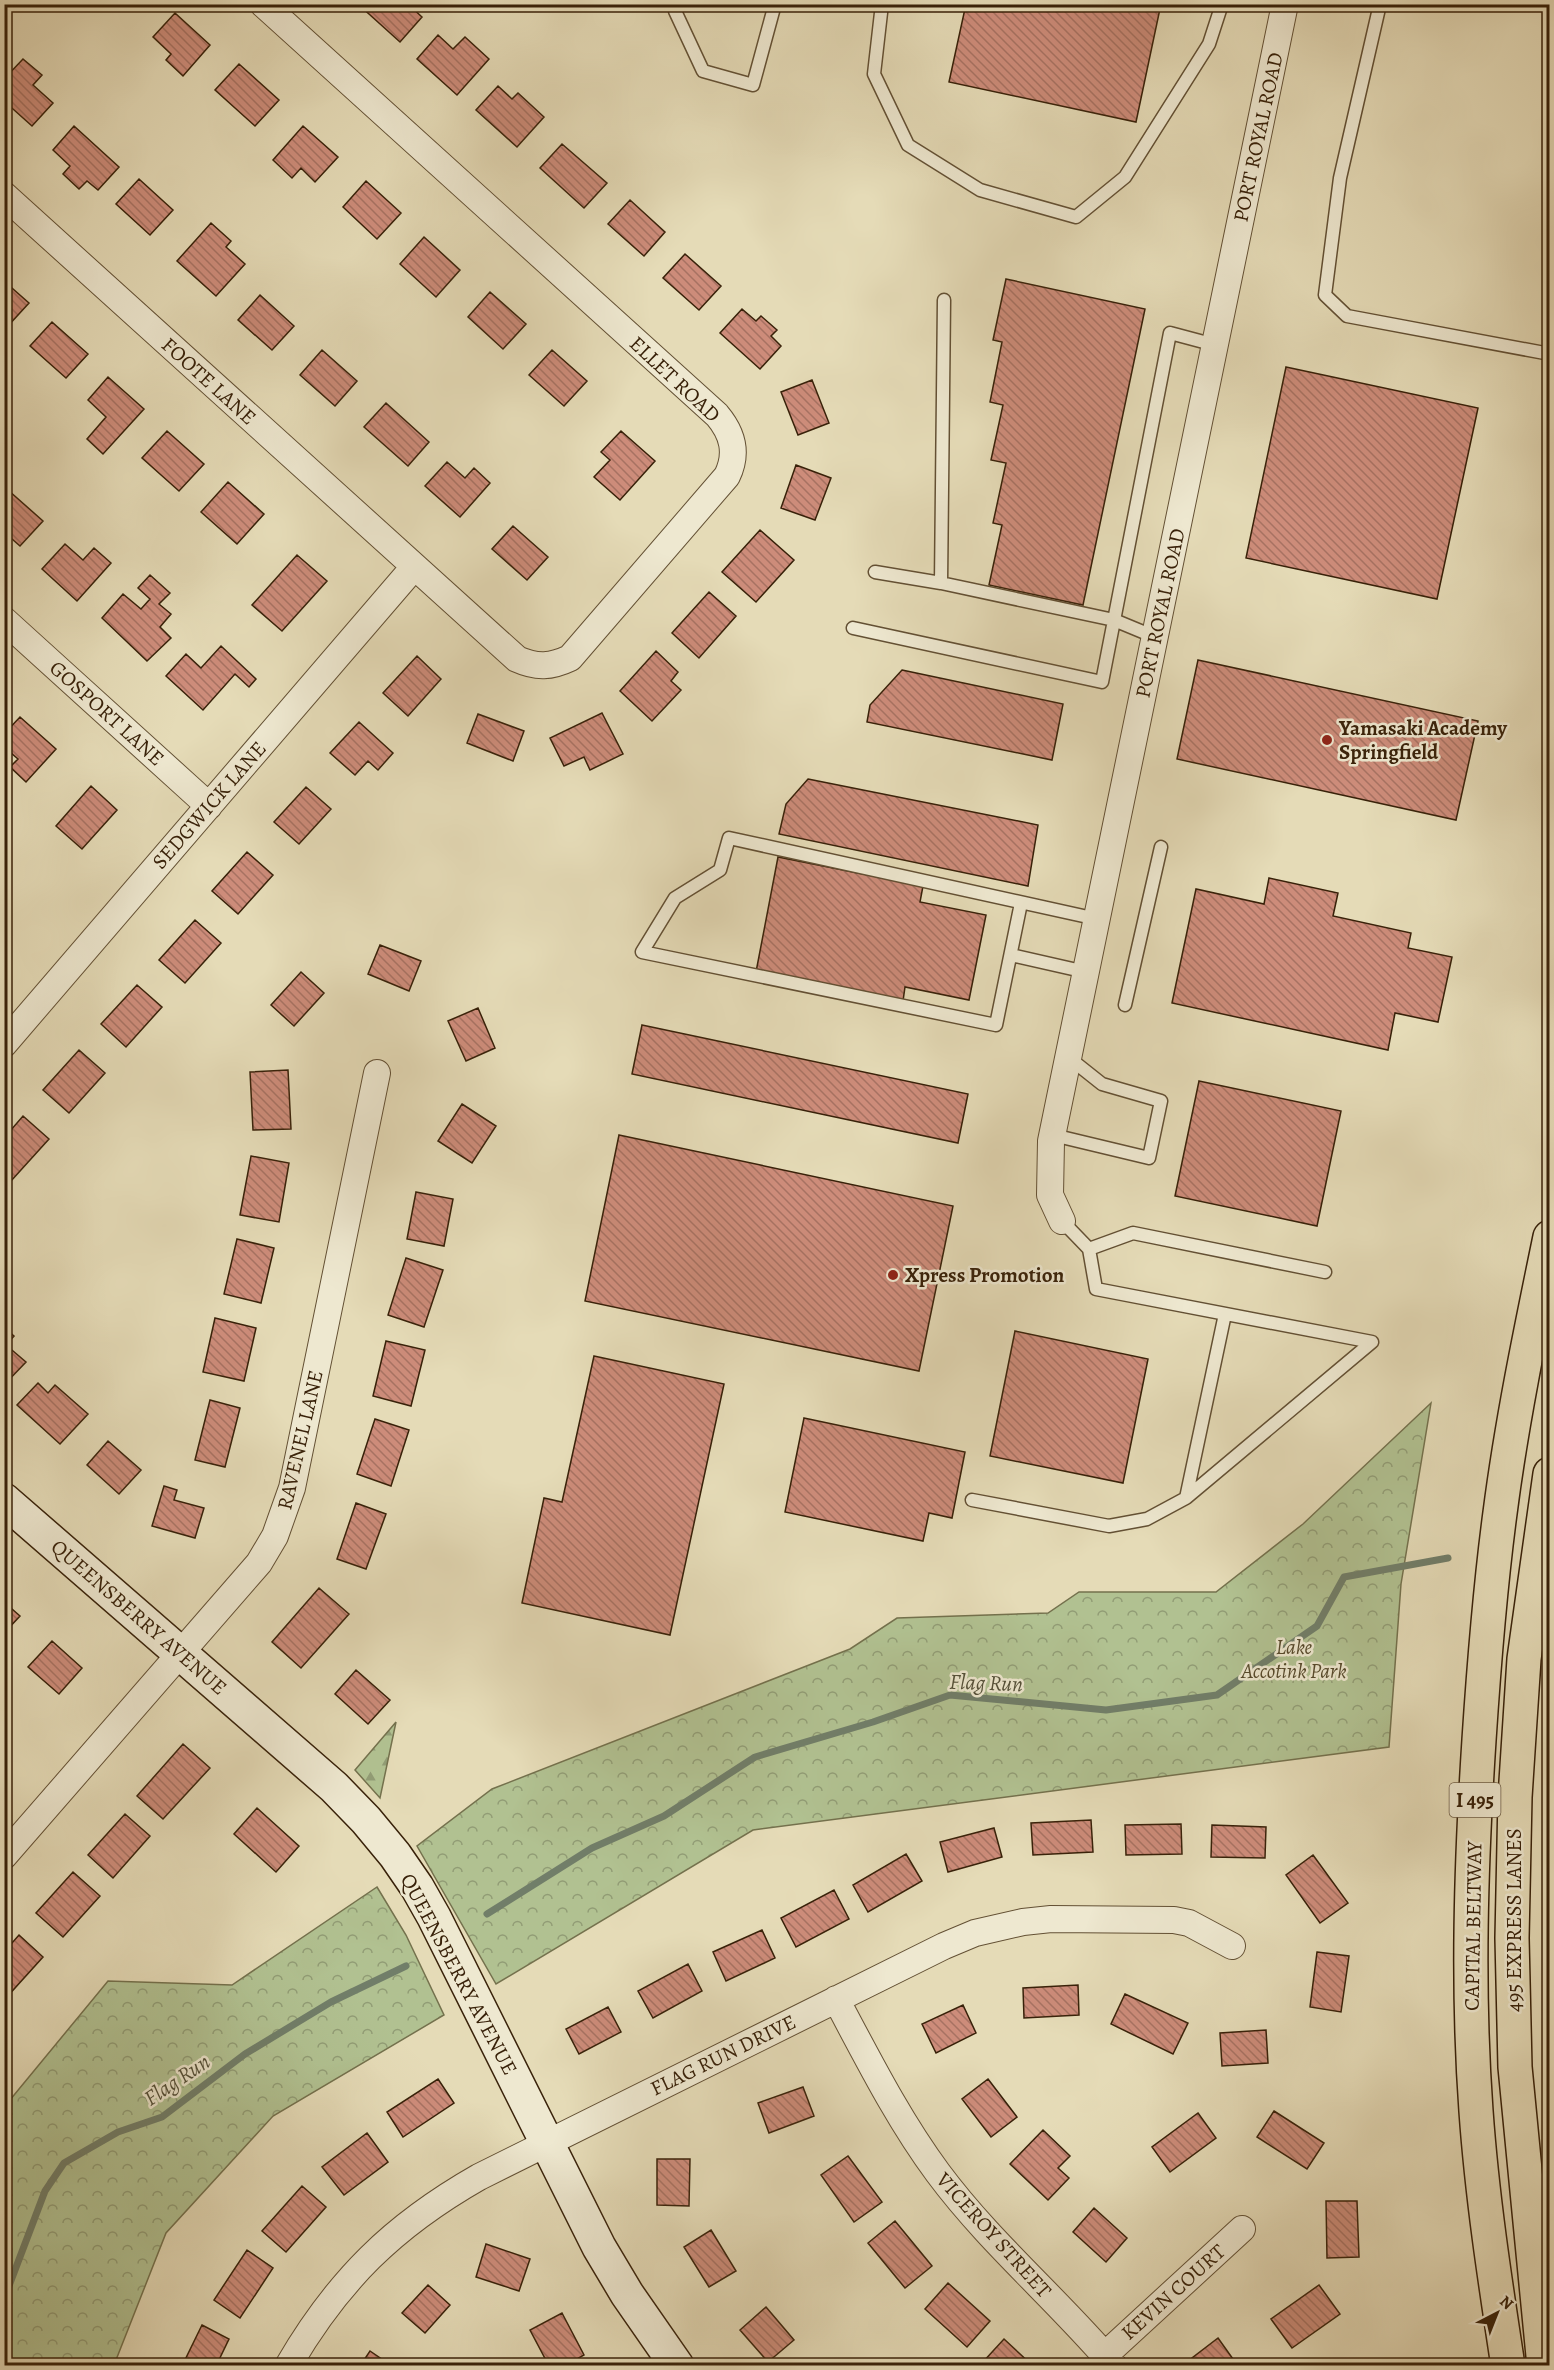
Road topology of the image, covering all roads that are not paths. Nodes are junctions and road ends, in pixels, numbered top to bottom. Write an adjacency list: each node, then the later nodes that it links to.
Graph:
1 (263, 4): 12 (street, ELLET ROAD)
2 (675, 4): 3 (lane)
3 (775, 4)
4 (882, 4): 5 (lane)
5 (1222, 4)
6 (1285, 4): 10 (street, PORT ROYAL ROAD)
7 (1380, 4): 11 (lane)
8 (4, 195): 12 (street, FOOTE LANE)
9 (944, 300): 14 (lane)
10 (1215, 345): 16 (lane); 18 (street, PORT ROYAL ROAD)
11 (1550, 354)
12 (414, 567): 19 (street, SEDGWICK LANE)
13 (875, 572): 14 (lane)
14 (941, 583): 16 (lane)
15 (4, 620): 19 (street, GOSPORT LANE)
16 (1114, 620): 17 (lane); 18 (lane)
17 (853, 628)
18 (1155, 637): 22 (street, PORT ROYAL ROAD)
19 (209, 806): 26 (street, SEDGWICK LANE)
20 (1161, 847): 25 (lane)
21 (1021, 903): 22 (lane); 23 (lane); 23 (lane)
22 (1097, 919): 24 (street, PORT ROYAL ROAD)
23 (1011, 955): 24 (lane)
24 (1086, 972): 27 (street, PORT ROYAL ROAD)
25 (1125, 1005)
26 (4, 1044)
27 (1068, 1057): 29 (street, PORT ROYAL ROAD); 29 (lane)
28 (377, 1073): 39 (street, RAVENEL LANE)
29 (1053, 1135): 30 (street, PORT ROYAL ROAD)
30 (1062, 1221): 32 (lane)
31 (1550, 1237): 48 (highway, CAPITAL BELTWAY / I 495)
32 (1089, 1249): 33 (lane); 34 (lane)
33 (1325, 1272)
34 (1225, 1314): 36 (lane); 36 (lane)
35 (1550, 1474): 49 (highway, 495 EXPRESS LANES / I 495)
36 (1186, 1498): 38 (lane)
37 (4, 1500): 39 (street, QUEENSBERRY AVENUE)
38 (972, 1500)
39 (181, 1653): 40 (street, RAVENEL LANE); 43 (street, QUEENSBERRY AVENUE)
40 (4, 1856)
41 (1232, 1946): 42 (street, FLAG RUN DRIVE)
42 (836, 1999): 43 (street, FLAG RUN DRIVE); 45 (street, VICEROY STREET)
43 (546, 2143): 46 (street, FLAG RUN DRIVE); 47 (street, QUEENSBERRY AVENUE)
44 (1242, 2229): 45 (street, KEVIN COURT)
45 (1110, 2360)
46 (288, 2366)
47 (676, 2366)
48 (1508, 2366)
49 (1544, 2366)

